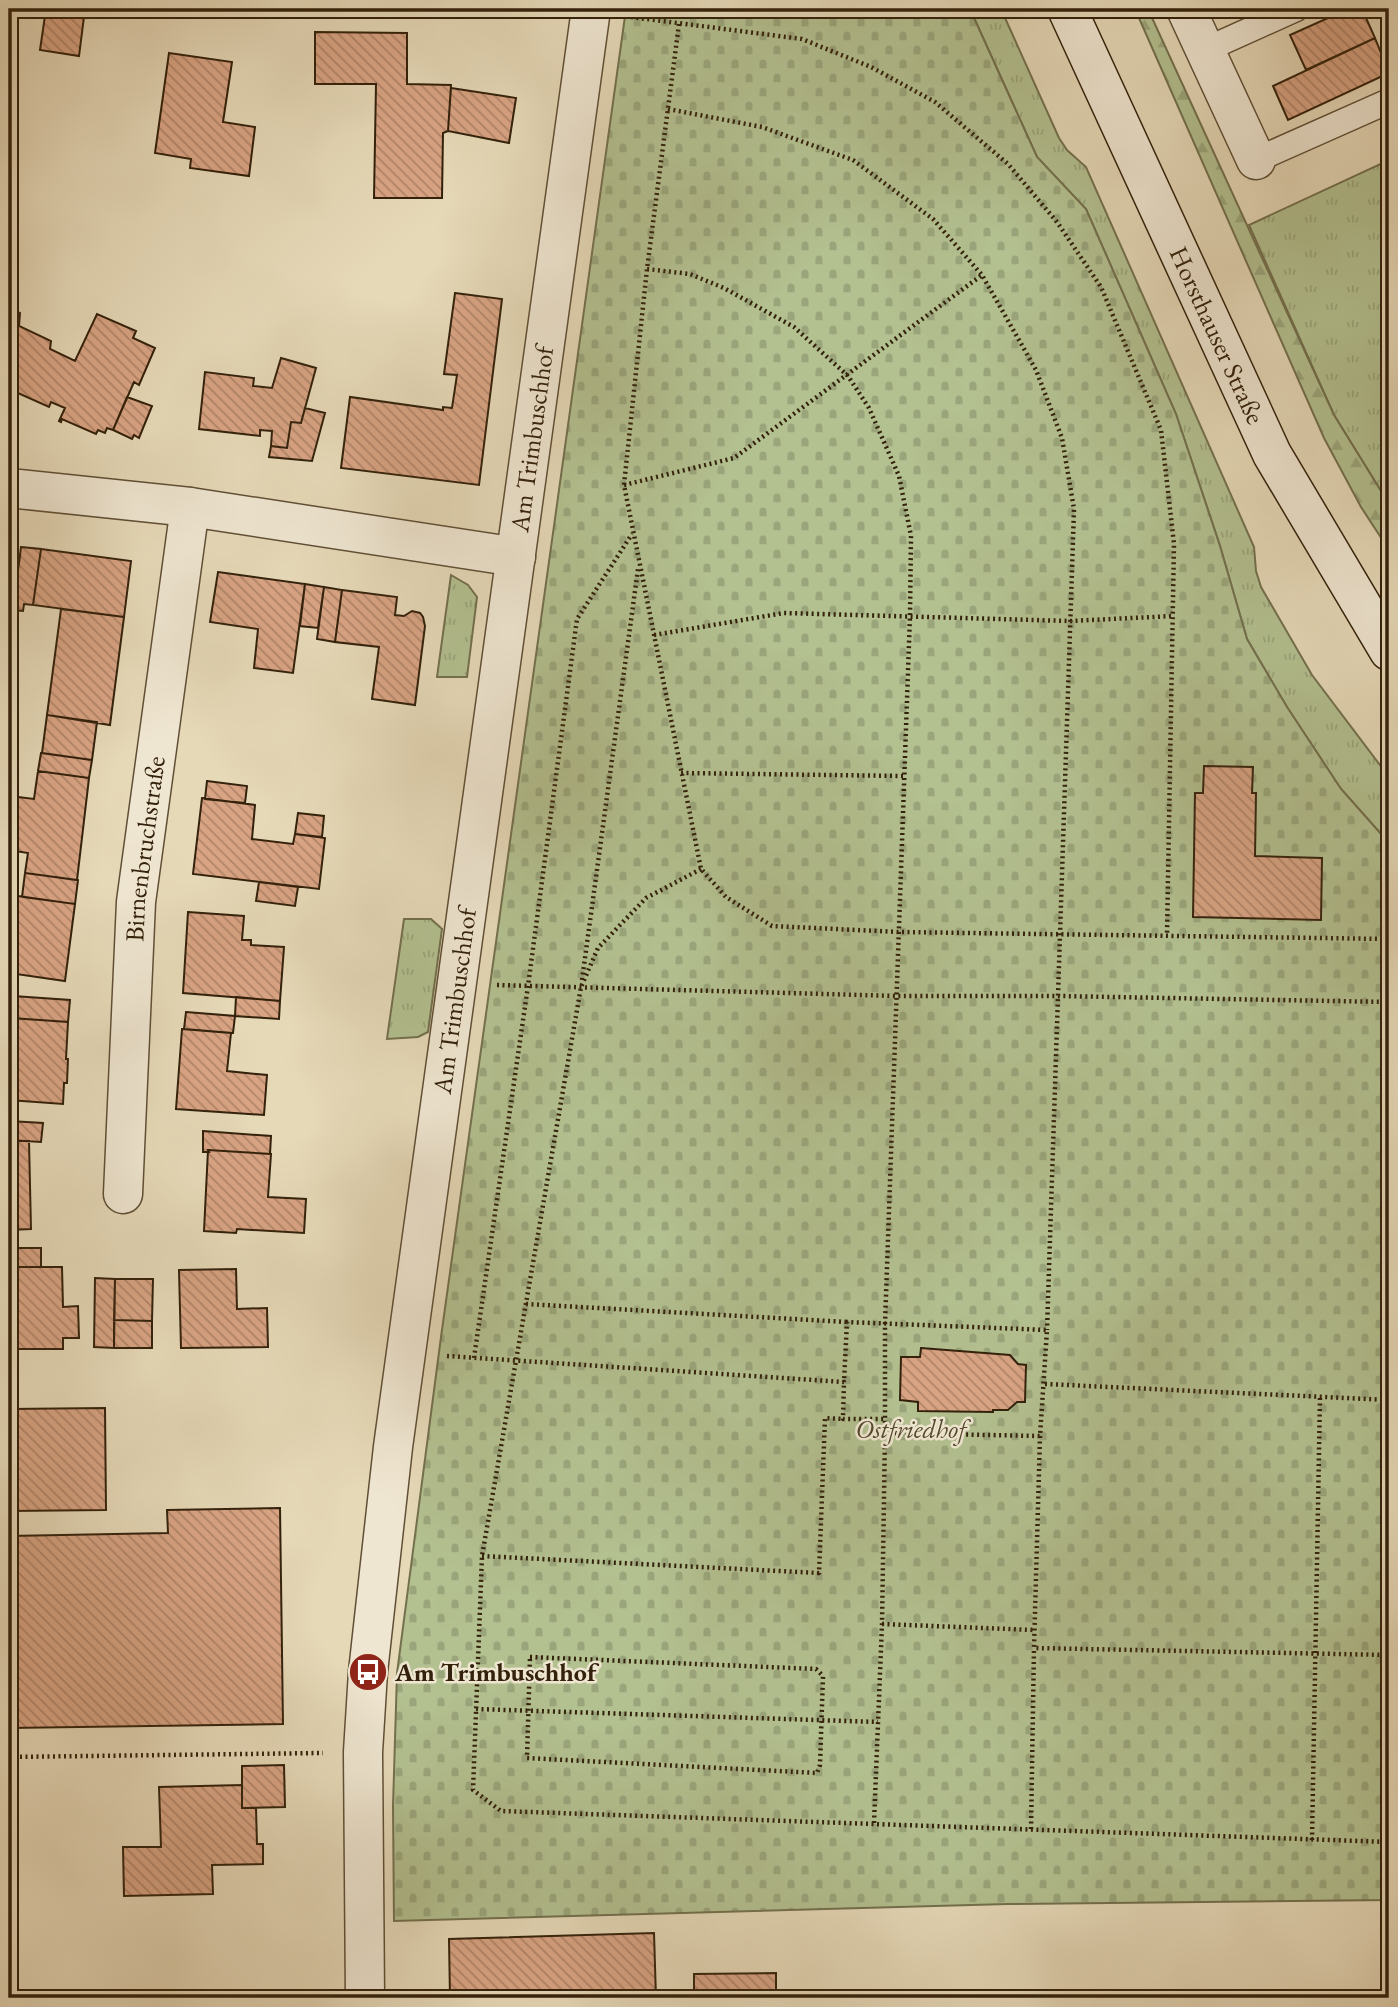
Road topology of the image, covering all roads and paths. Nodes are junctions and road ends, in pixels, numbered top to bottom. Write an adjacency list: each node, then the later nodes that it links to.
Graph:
1 (588, 9): 5 (path); 17 (street, Am Trimbuschhof)
2 (1067, 9): 23 (street, Horsthauser Straße)
3 (1186, 9): 6 (street)
4 (1296, 9): 6 (lane)
5 (678, 24): 8 (path); 20 (path)
6 (1205, 50): 9 (street)
7 (1389, 101): 9 (lane)
8 (668, 109): 10 (path); 11 (path)
9 (1256, 160)
10 (647, 268): 12 (path); 13 (path)
11 (982, 275): 12 (path); 21 (path)
12 (848, 376): 13 (path); 19 (path)
13 (624, 485): 16 (path)
14 (9, 488): 15 (street)
15 (190, 507): 17 (street); 37 (street, Birnenbruchstraße)
16 (633, 533): 18 (path); 32 (path)
17 (516, 557): 31 (street, Am Trimbuschhof)
18 (639, 562): 22 (path); 33 (path)
19 (910, 615): 21 (path); 22 (path); 25 (path)
20 (1173, 616): 21 (path); 29 (path)
21 (1070, 621): 28 (path)
22 (654, 635): 24 (path)
23 (1389, 651)
24 (681, 773): 25 (path); 26 (path)
25 (904, 776): 27 (path)
26 (701, 869): 27 (path); 33 (path)
27 (899, 932): 28 (path); 34 (path)
28 (1060, 934): 29 (path); 35 (path)
29 (1167, 935): 30 (path)
30 (1389, 939)
31 (458, 983): 32 (path); 42 (street, Am Trimbuschhof)
32 (528, 986): 33 (path); 43 (path)
33 (581, 988): 34 (path); 38 (path)
34 (897, 996): 35 (path); 40 (path)
35 (1059, 996): 36 (path); 41 (path)
36 (1389, 1002)
37 (123, 1194)
38 (526, 1304): 39 (path); 44 (path)
39 (847, 1322): 40 (path); 45 (path)
40 (885, 1324): 41 (path); 50 (path)
41 (1048, 1330): 46 (path)
42 (408, 1353): 43 (path); 63 (street, Am Trimbuschhof)
43 (474, 1358): 44 (path)
44 (514, 1362): 45 (path); 53 (path)
45 (844, 1382): 49 (path)
46 (1045, 1384): 47 (path); 52 (path)
47 (1320, 1396): 48 (path); 57 (path)
48 (1389, 1400)
49 (843, 1419): 50 (path); 53 (path)
50 (885, 1419): 51 (path)
51 (885, 1433): 52 (path); 54 (path)
52 (1040, 1436): 55 (path)
53 (482, 1556): 59 (path)
54 (882, 1624): 55 (path); 62 (path)
55 (1034, 1630): 56 (path)
56 (1034, 1648): 57 (path); 66 (path)
57 (1315, 1654): 58 (path); 67 (path)
58 (1389, 1655)
59 (476, 1709): 60 (path); 65 (path)
60 (529, 1711): 61 (path); 61 (path); 61 (path)
61 (822, 1719): 62 (path)
62 (878, 1722): 65 (path)
63 (363, 1752): 64 (path); 69 (street, Am Trimbuschhof)
64 (9, 1757)
65 (874, 1823): 66 (path)
66 (1031, 1829): 67 (path)
67 (1312, 1840): 68 (path)
68 (1389, 1842)
69 (365, 1998)

